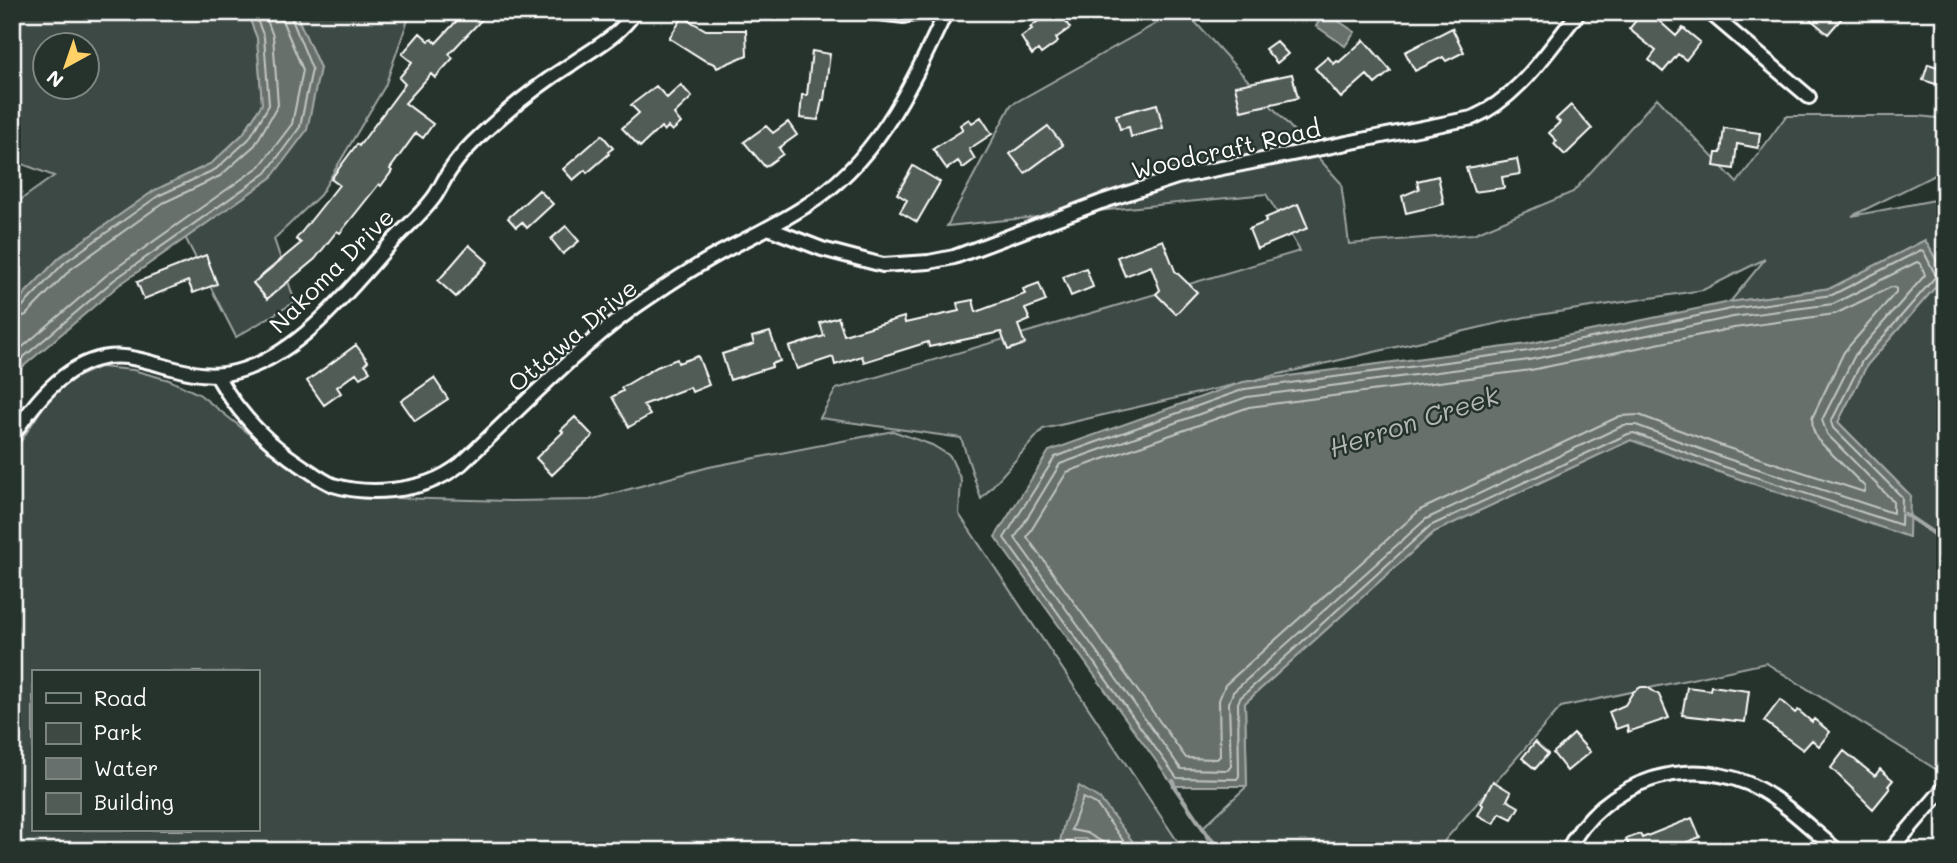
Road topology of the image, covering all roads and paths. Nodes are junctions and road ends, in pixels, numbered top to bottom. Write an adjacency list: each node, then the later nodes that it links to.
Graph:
1 (635, 12): 9 (street, Nakoma Drive)
2 (869, 12): 3 (street)
3 (926, 12)
4 (946, 12): 8 (street, Ottawa Drive)
5 (1579, 12): 8 (street, Woodcraft Road)
6 (1709, 12): 7 (street)
7 (1809, 97)
8 (768, 228): 9 (street, Ottawa Drive)
9 (217, 376): 10 (street, Nakoma Drive)
10 (12, 437)
11 (1945, 786): 14 (street)
12 (1567, 851): 13 (street)
13 (1838, 851)
14 (1890, 851)

